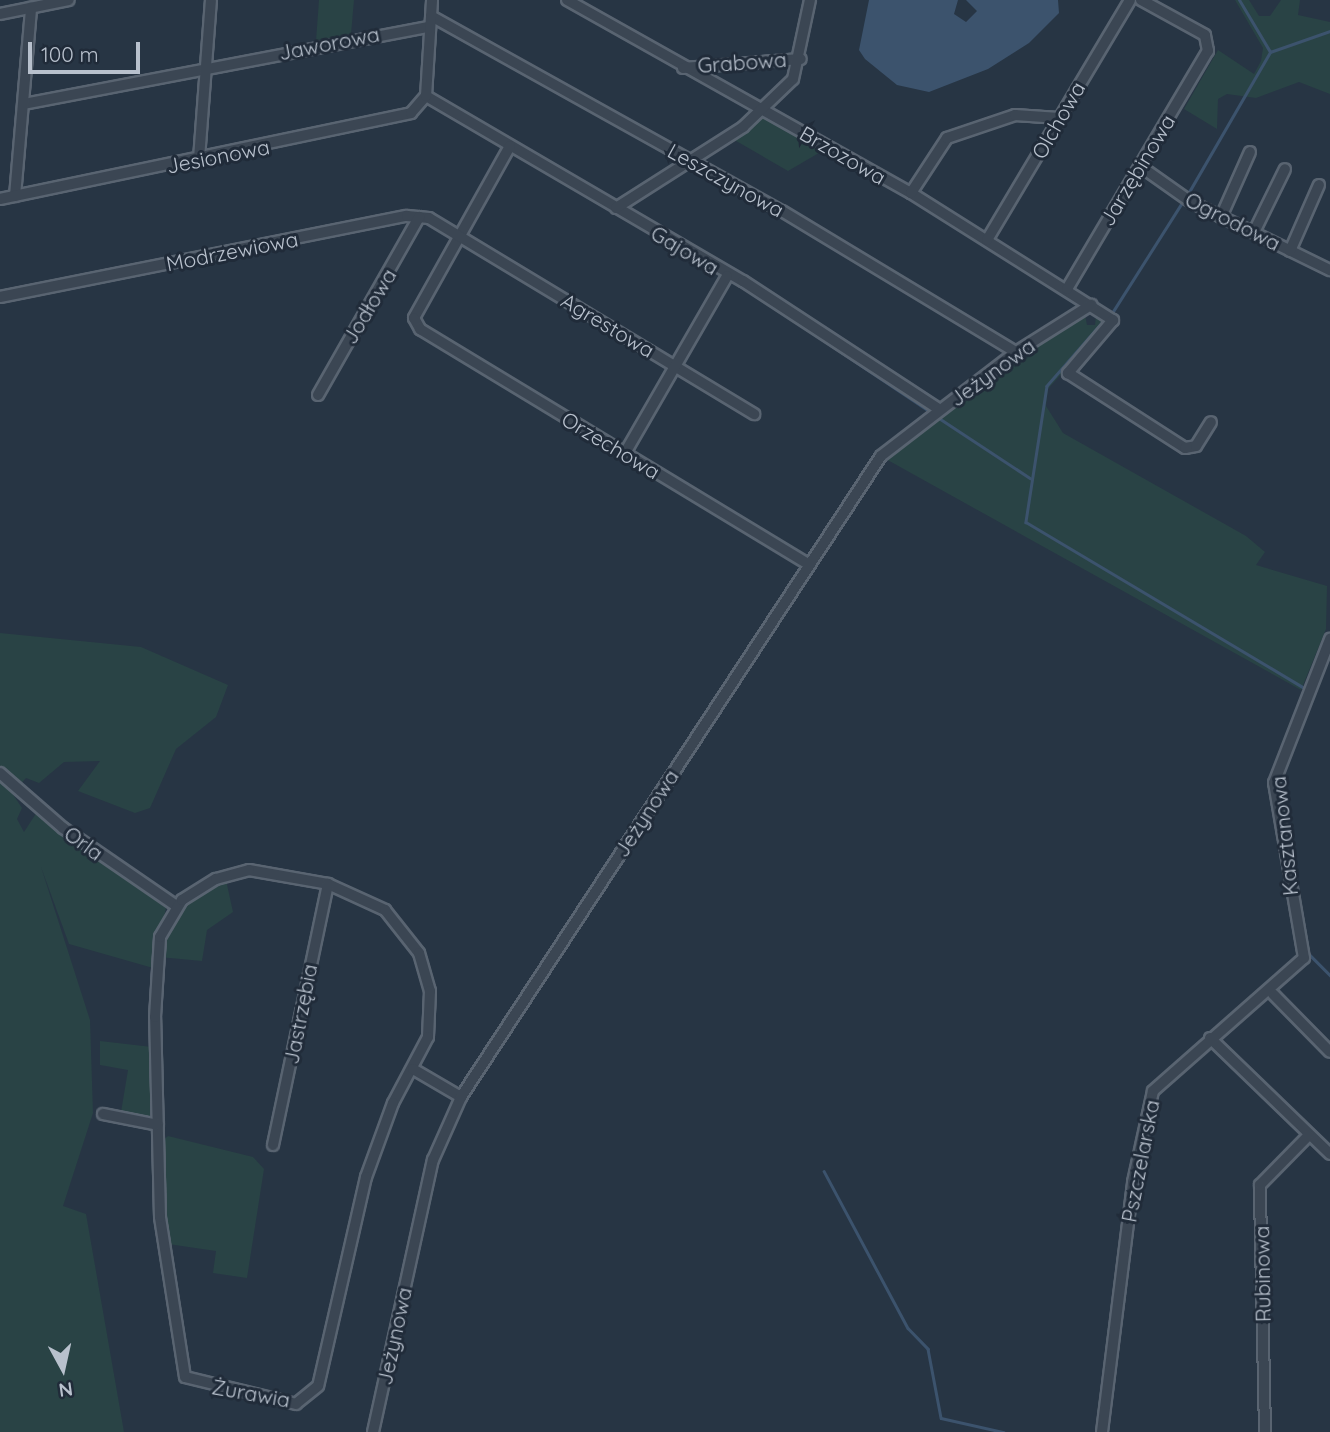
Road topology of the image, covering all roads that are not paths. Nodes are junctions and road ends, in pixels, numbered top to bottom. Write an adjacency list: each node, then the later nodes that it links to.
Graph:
1 (69, 0): 8 (street)
2 (211, 0): 12 (street)
3 (432, 0): 10 (street)
4 (567, 0): 13 (street, Brzozowa)
5 (810, 0): 11 (street, Grabowa)
6 (1130, 0): 17 (street, Olchowa)
7 (1141, 0): 22 (street, Jarzębinowa)
8 (31, 8): 9 (street); 15 (street)
9 (0, 14)
10 (430, 22): 12 (street, Jaworowa); 14 (street); 20 (street, Leszczynowa)
11 (801, 59): 13 (street, Grabowa); 16 (street, Grabowa)
12 (205, 67): 15 (street, Jaworowa); 21 (street)
13 (683, 68): 16 (street, Brzozowa)
14 (426, 96): 18 (street, Gajowa); 21 (street, Jesionowa)
15 (23, 104): 26 (street)
16 (764, 109): 20 (street, Grabowa); 25 (street, Brzozowa)
17 (1059, 118): 25 (street); 33 (street, Olchowa)
18 (510, 146): 28 (street, Gajowa); 32 (street)
19 (1251, 152): 30 (street)
20 (688, 158): 28 (street, Grabowa); 40 (street, Leszczynowa)
21 (200, 159): 26 (street, Jesionowa)
22 (1140, 166): 30 (street, Ogrodowa); 37 (street, Jarzębinowa)
23 (1285, 169): 31 (street)
24 (1319, 185): 34 (street)
25 (911, 193): 33 (street, Brzozowa)
26 (15, 196): 27 (street, Jesionowa)
27 (0, 199)
28 (616, 208): 36 (street, Gajowa)
29 (419, 217): 32 (street); 38 (street, Modrzewiowa); 42 (street, Jodłowa)
30 (1221, 218): 31 (street, Ogrodowa)
31 (1254, 232): 34 (street, Ogrodowa)
32 (461, 236): 41 (street, Agrestowa); 46 (street, Orzechowa)
33 (986, 240): 37 (street, Brzozowa)
34 (1290, 251): 35 (street, Ogrodowa)
35 (1330, 270)
36 (727, 276): 41 (street); 43 (street, Gajowa)
37 (1067, 289): 39 (street, Brzozowa)
38 (0, 297)
39 (1091, 305): 40 (street, Jeżynowa); 45 (street, Brzozowa)
40 (1016, 352): 43 (street, Jeżynowa)
41 (675, 365): 44 (street, Agrestowa); 46 (street)
42 (317, 395)
43 (940, 410): 47 (street, Jeżynowa)
44 (754, 414)
45 (1211, 422)
46 (625, 453): 47 (street, Orzechowa)
47 (807, 563): 57 (street, Jeżynowa)
48 (1330, 639): 52 (street, Kasztanowa)
49 (0, 774): 51 (street, Orla)
50 (328, 884): 51 (street, Żurawia); 56 (street, Żurawia); 61 (street, Jastrzębia)
51 (175, 905): 59 (street, Żurawia)
52 (1304, 958): 54 (street, Pszczelarska)
53 (1273, 995): 55 (street)
54 (1210, 1038): 60 (street); 64 (street, Pszczelarska)
55 (1330, 1052)
56 (413, 1069): 57 (street); 59 (street, Żurawia)
57 (461, 1097): 63 (street, Jeżynowa)
58 (103, 1114): 59 (street)
59 (158, 1125)
60 (1309, 1135): 62 (street); 65 (street, Rubinowa)
61 (273, 1144)
62 (1330, 1154)
63 (373, 1432)
64 (1102, 1432)
65 (1265, 1432)

